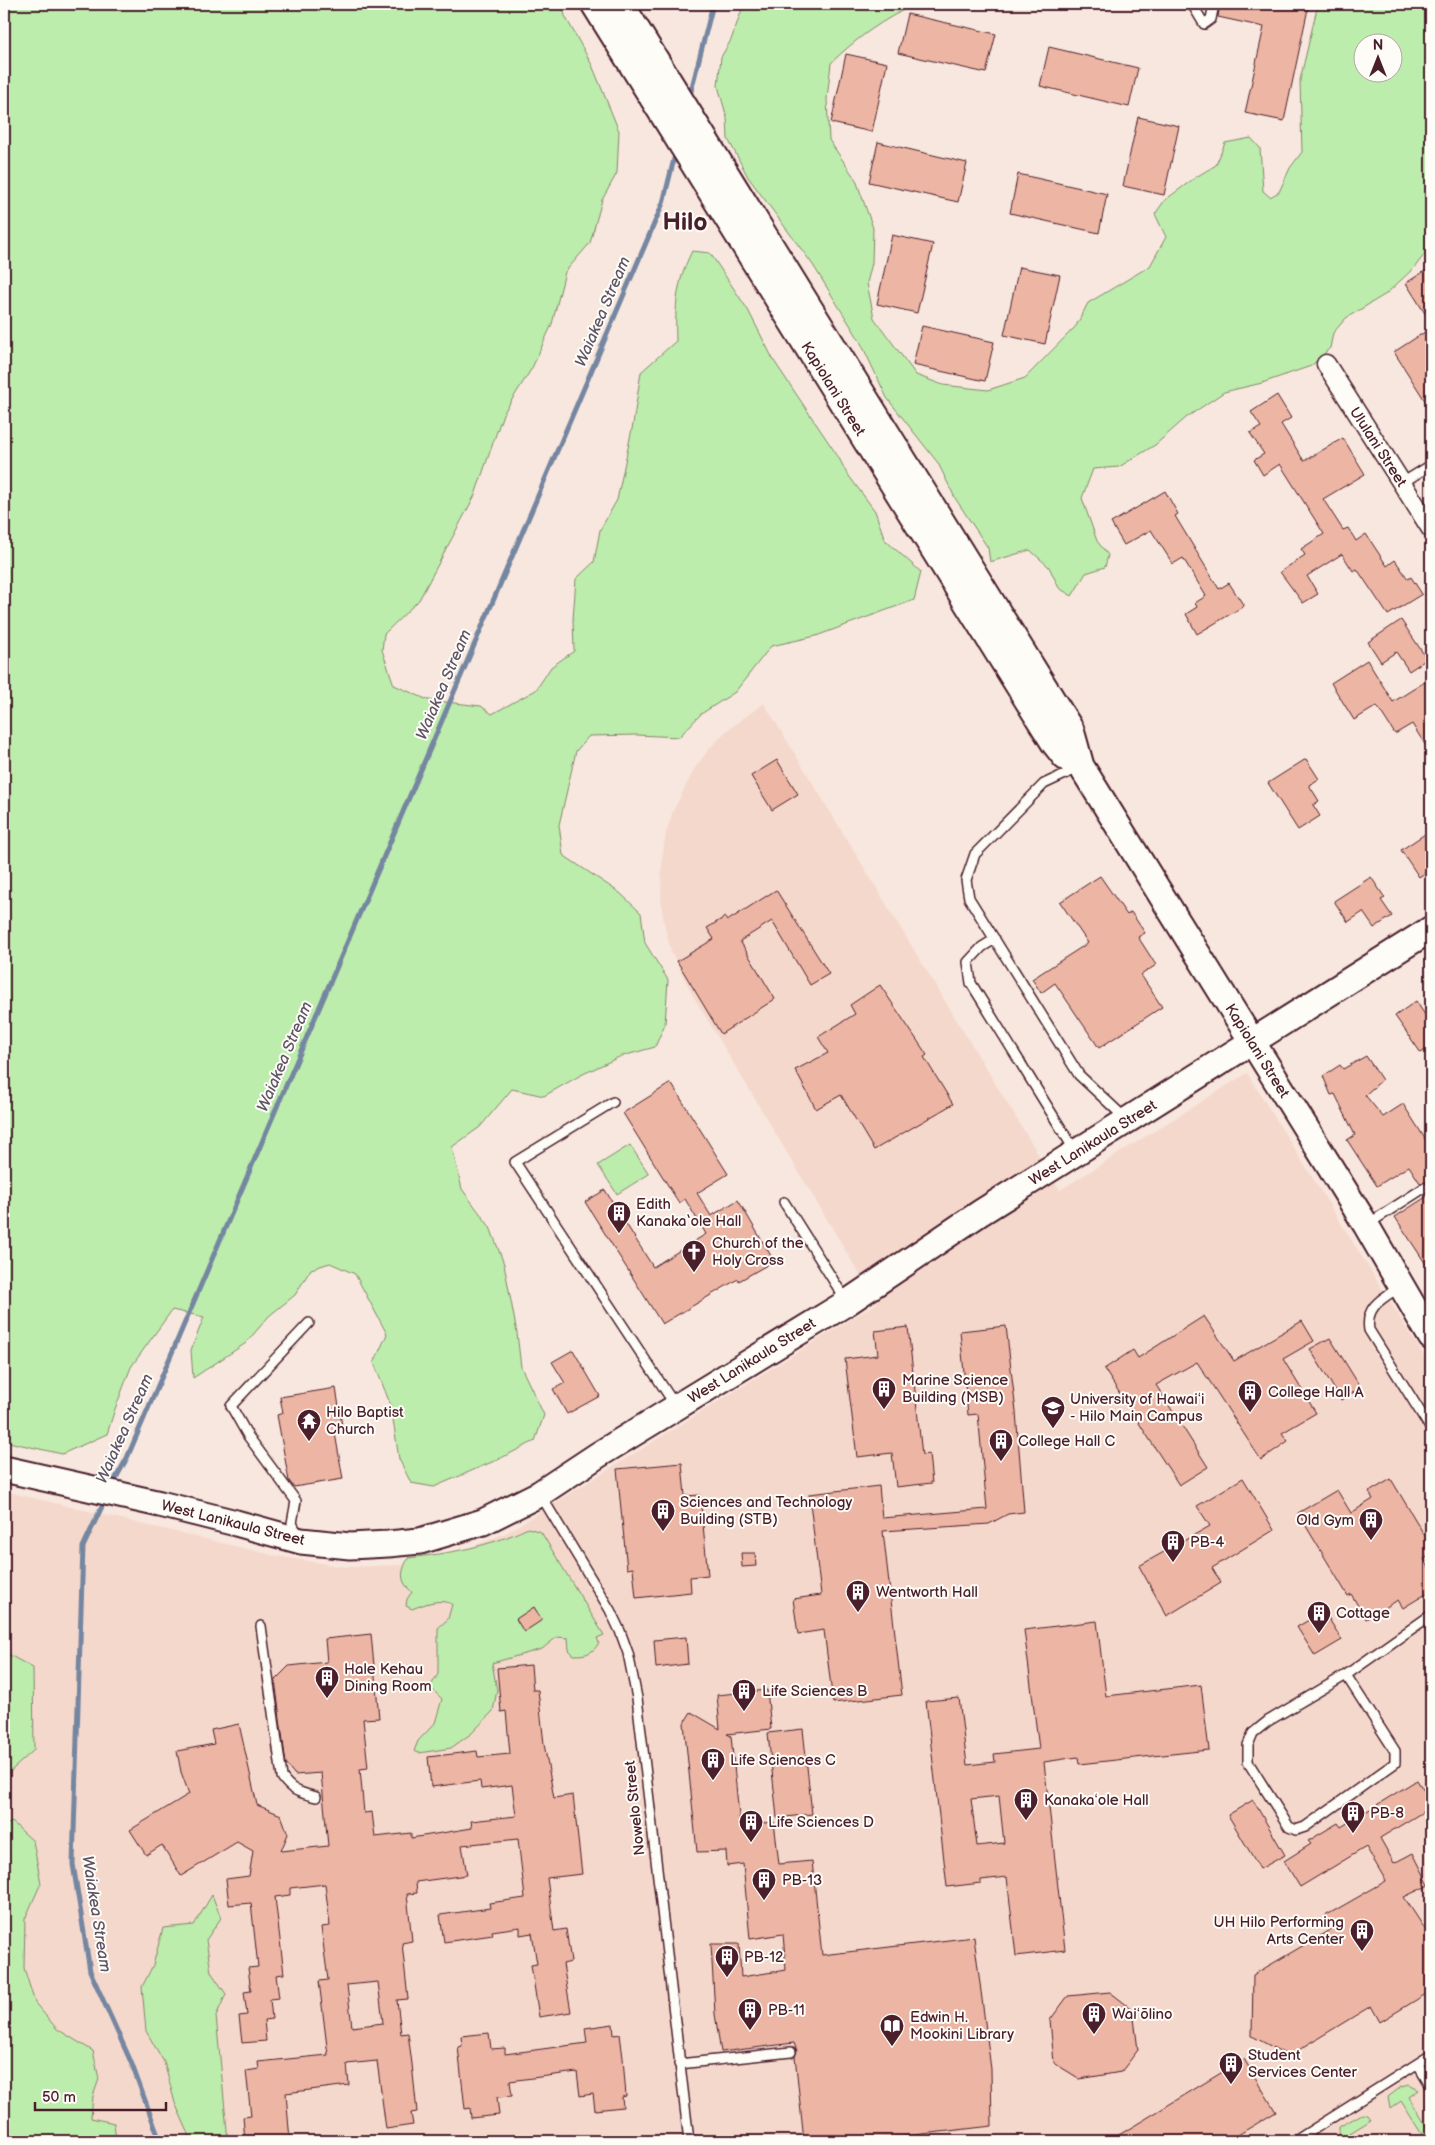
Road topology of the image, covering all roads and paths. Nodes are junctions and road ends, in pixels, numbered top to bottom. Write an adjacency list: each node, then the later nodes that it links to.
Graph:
1 (594, 4): 9 (street, Kapiolani Street)
2 (621, 4): 9 (street, Kapiolani Street)
3 (1192, 4): 4 (lane)
4 (1214, 4)
5 (1326, 364): 7 (street, Ululani Street)
6 (1431, 466): 7 (lane)
7 (1402, 483): 8 (street, Ululani Street)
8 (1431, 529)
9 (1081, 766): 11 (lane); 12 (street, Kapiolani Street)
10 (1431, 929): 12 (street, West Lanikaula Street)
11 (995, 939): 14 (lane); 15 (lane)
12 (1252, 1042): 14 (street, West Lanikaula Street); 18 (street, Kapiolani Street)
13 (613, 1102): 23 (lane)
14 (1128, 1121): 15 (street, West Lanikaula Street)
15 (1077, 1153): 20 (street, West Lanikaula Street)
16 (1424, 1188): 18 (lane)
17 (784, 1202): 20 (lane)
18 (1366, 1226): 19 (street, Kapiolani Street)
19 (1401, 1286): 22 (street, Kapiolani Street); 24 (lane)
20 (848, 1302): 23 (street, West Lanikaula Street)
21 (309, 1322): 27 (lane)
22 (1431, 1337)
23 (677, 1407): 26 (street, West Lanikaula Street)
24 (1431, 1429)
25 (4, 1469): 27 (street, West Lanikaula Street)
26 (540, 1494): 27 (street, West Lanikaula Street); 34 (lane, Nowelo Street)
27 (301, 1542)
28 (1431, 1615): 30 (lane)
29 (261, 1626): 31 (lane)
30 (1346, 1675): 30 (lane)
31 (316, 1796)
32 (791, 2052): 34 (lane)
33 (1431, 2056): 35 (lane)
34 (680, 2064): 37 (lane, Nowelo Street)
35 (1418, 2064): 36 (lane); 38 (lane)
36 (1431, 2086)
37 (689, 2141)
38 (1295, 2141)

